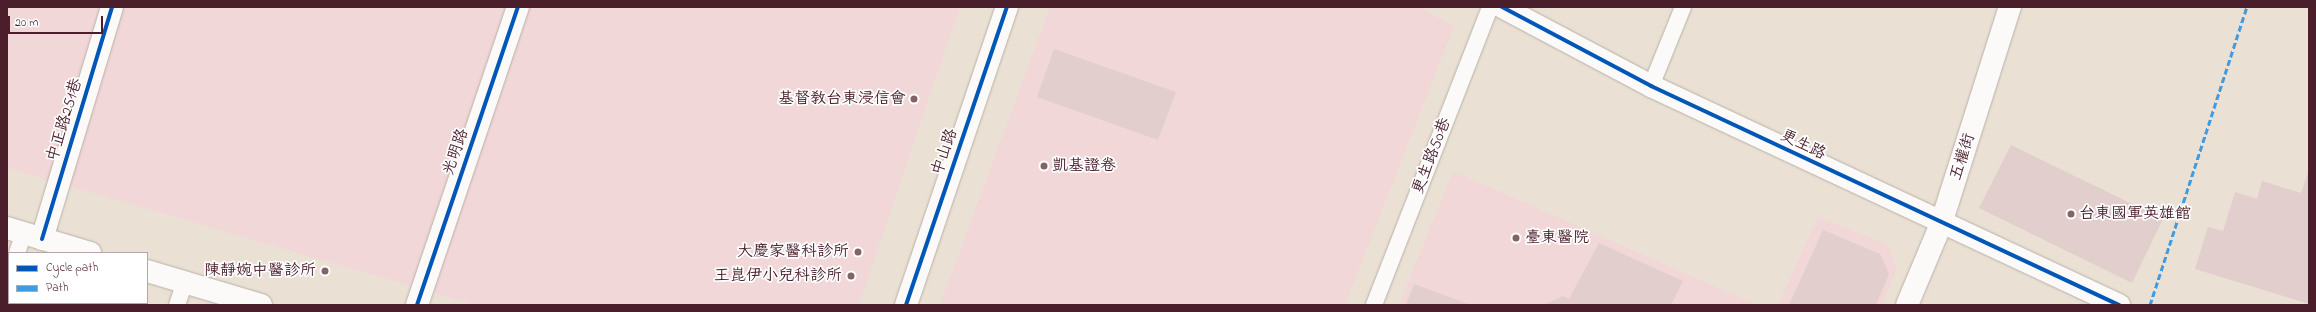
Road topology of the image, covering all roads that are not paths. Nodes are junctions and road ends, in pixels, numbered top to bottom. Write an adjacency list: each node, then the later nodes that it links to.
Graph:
1 (112, 7): 10 (street, 中正路251巷)
2 (518, 7): 16 (street, 光明路)
3 (1007, 7): 17 (street, 中山路)
4 (1490, 7): 18 (lane, 更生路50巷)
5 (1502, 7): 8 (street, 更生路)
6 (1683, 7): 8 (lane)
7 (2010, 7): 9 (street, 五權街)
8 (1651, 86): 9 (street, 更生路)
9 (1941, 224): 19 (street, 五權街); 20 (street, 更生路)
10 (23, 238): 11 (street)
11 (86, 252)
12 (148, 271): 13 (street)
13 (185, 282): 14 (lane); 15 (street)
14 (177, 305)
15 (261, 305)
16 (417, 305)
17 (906, 305)
18 (1374, 305)
19 (1907, 305)
20 (2119, 305)

